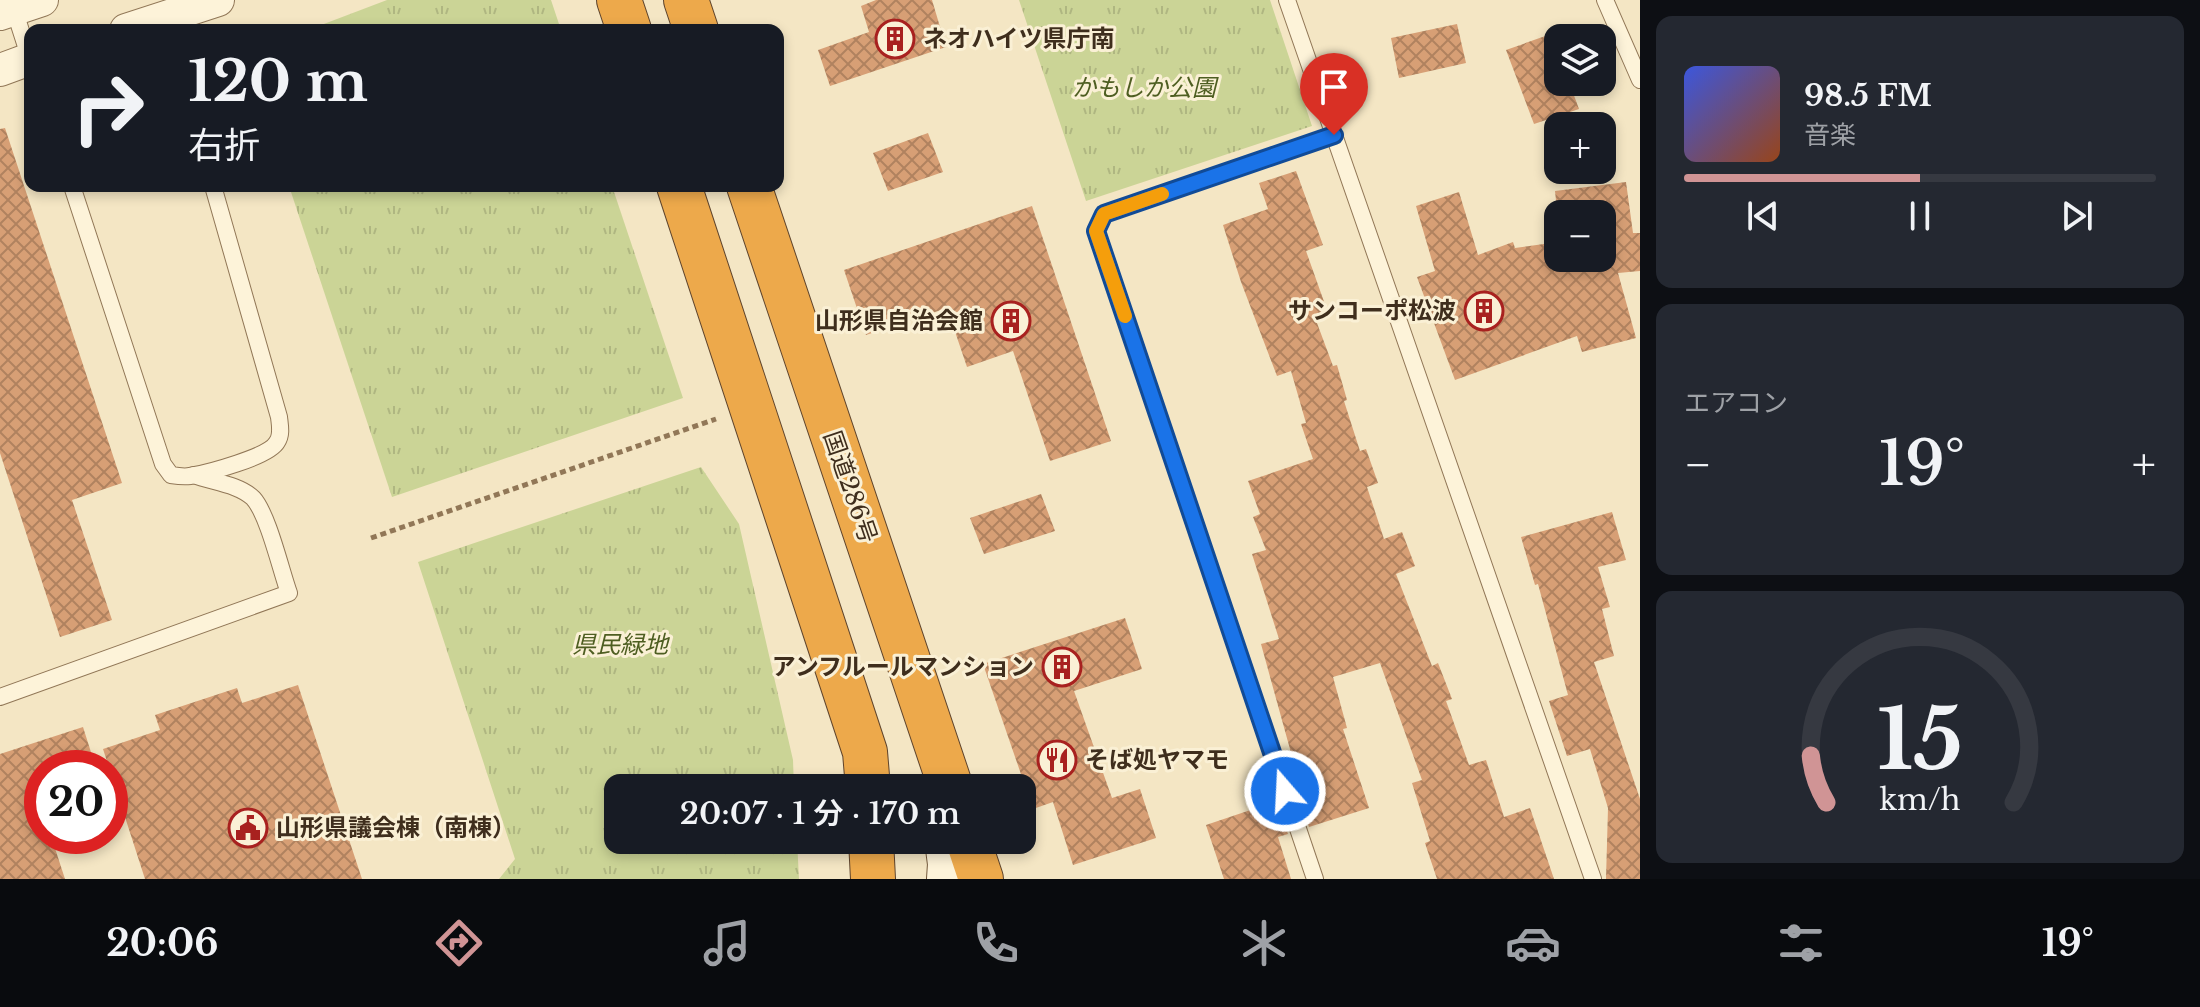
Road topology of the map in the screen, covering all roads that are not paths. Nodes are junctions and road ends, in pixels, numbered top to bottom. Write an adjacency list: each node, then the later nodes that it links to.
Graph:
1 (218, 0): 7 (street)
2 (619, 0): 9 (highway)
3 (686, 0): 10 (highway)
4 (1287, 0): 15 (lane)
5 (1605, 0): 14 (lane)
6 (19, 8): 11 (lane)
7 (165, 16): 8 (street)
8 (143, 24)
9 (627, 24)
10 (694, 24)
11 (24, 31)
12 (24, 61): 13 (street)
13 (0, 70)
14 (1640, 80)
15 (1334, 135): 32 (lane); 33 (lane)
16 (74, 192): 20 (lane)
17 (215, 192): 20 (lane)
18 (681, 192): 23 (highway)
19 (751, 192): 22 (highway, 国道286号)
20 (194, 475): 21 (lane)
21 (0, 697)
22 (932, 731): 24 (main road); 25 (highway, 国道286号)
23 (867, 774)
24 (938, 774)
25 (946, 774)
26 (872, 854): 29 (highway)
27 (948, 854): 30 (main road)
28 (973, 854): 31 (highway)
29 (873, 879)
30 (949, 879)
31 (981, 879)
32 (1315, 879)
33 (1593, 879)

